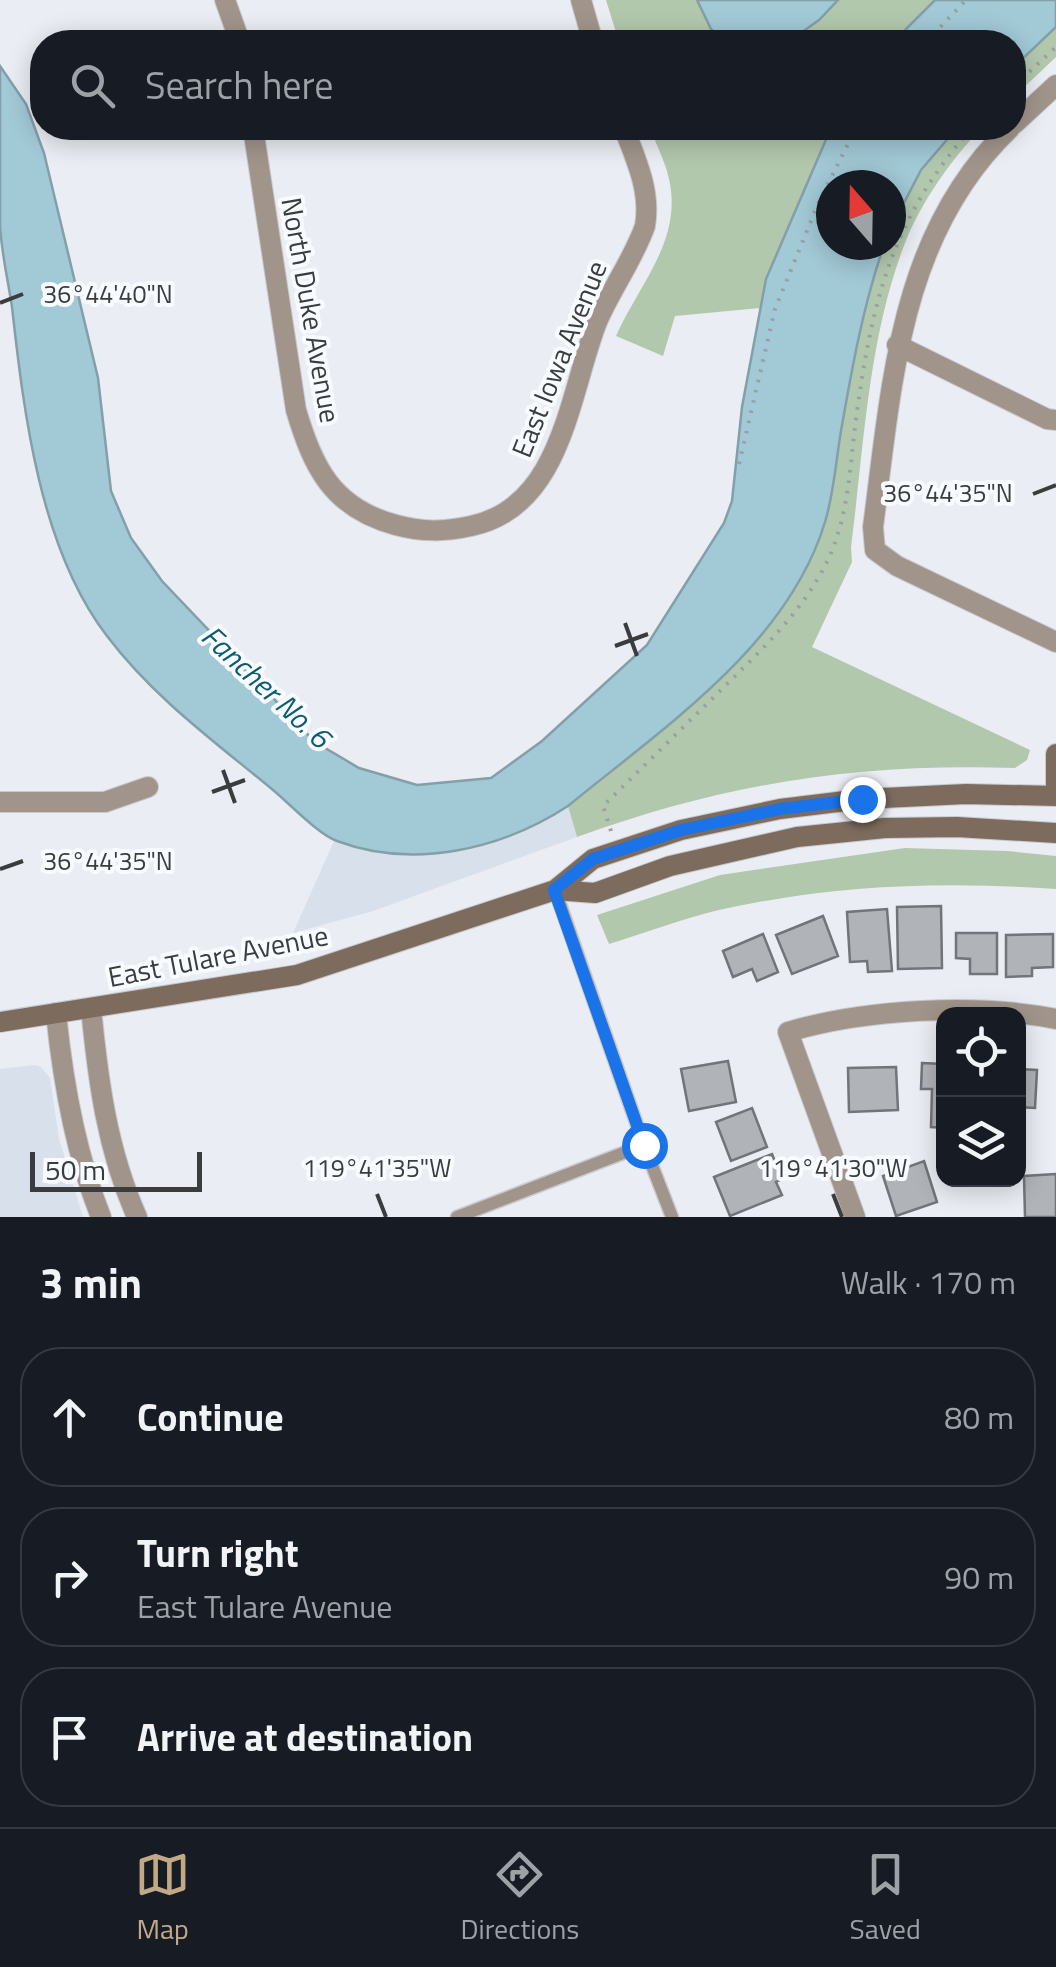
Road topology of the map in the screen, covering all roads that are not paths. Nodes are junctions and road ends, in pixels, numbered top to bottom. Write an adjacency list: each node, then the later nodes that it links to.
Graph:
1 (226, 0): 3 (street)
2 (581, 0): 4 (street)
3 (236, 30)
4 (590, 30)
5 (1056, 85): 6 (street)
6 (1026, 113)
7 (256, 140): 12 (street, North Duke Avenue)
8 (629, 140): 12 (street, East Iowa Avenue)
9 (1000, 140): 10 (street)
10 (897, 345): 11 (street); 13 (street)
11 (1056, 420)
12 (388, 523)
13 (1056, 642)
14 (1056, 754): 15 (street)
15 (1056, 786)
16 (148, 787): 18 (street)
17 (1056, 797): 19 (street, East Tulare Avenue); 20 (street, East Tulare Avenue)
18 (0, 802)
19 (1053, 833): 20 (street, East Tulare Avenue)
20 (554, 890): 21 (street, East Tulare Avenue); 25 (lane)
21 (90, 1008): 22 (street, East Tulare Avenue); 27 (street)
22 (56, 1013): 24 (street, East Tulare Avenue); 26 (street)
23 (1056, 1019): 30 (street)
24 (0, 1022)
25 (644, 1145): 28 (lane); 29 (lane)
26 (101, 1217)
27 (137, 1217)
28 (457, 1217)
29 (672, 1217)
30 (854, 1217)

